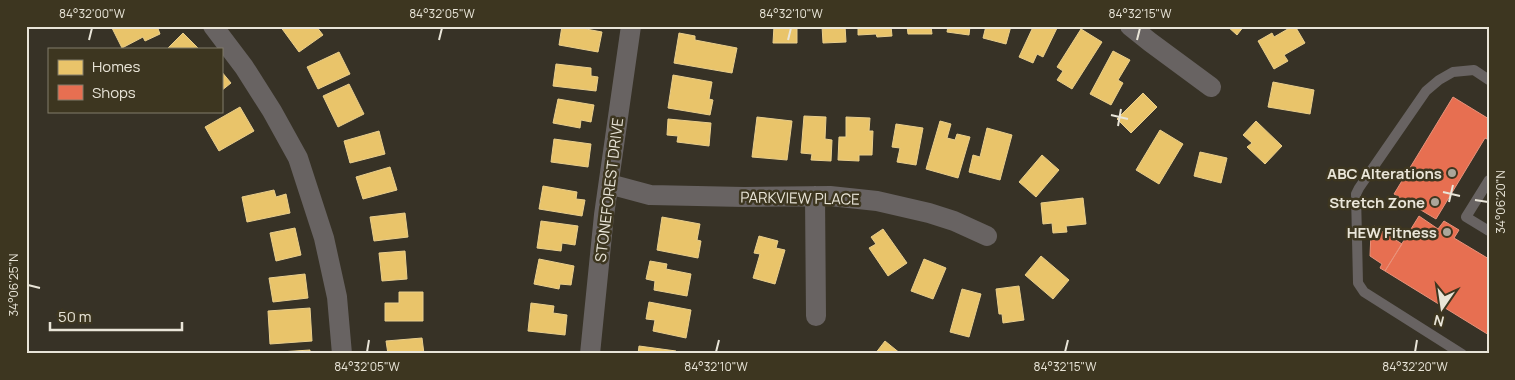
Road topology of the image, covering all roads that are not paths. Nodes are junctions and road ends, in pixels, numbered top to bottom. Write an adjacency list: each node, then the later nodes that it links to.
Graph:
1 (213, 26): 12 (street)
2 (631, 26): 7 (street, STONEFOREST DRIVE)
3 (1130, 26): 5 (street)
4 (1489, 80): 14 (lane)
5 (1211, 87)
6 (1489, 180): 9 (lane)
7 (608, 184): 8 (street, PARKVIEW PLACE); 13 (street, STONEFOREST DRIVE)
8 (815, 196): 10 (street, PARKVIEW PLACE); 11 (street)
9 (1489, 231)
10 (987, 236)
11 (816, 316)
12 (342, 354)
13 (590, 354)
14 (1462, 354)

